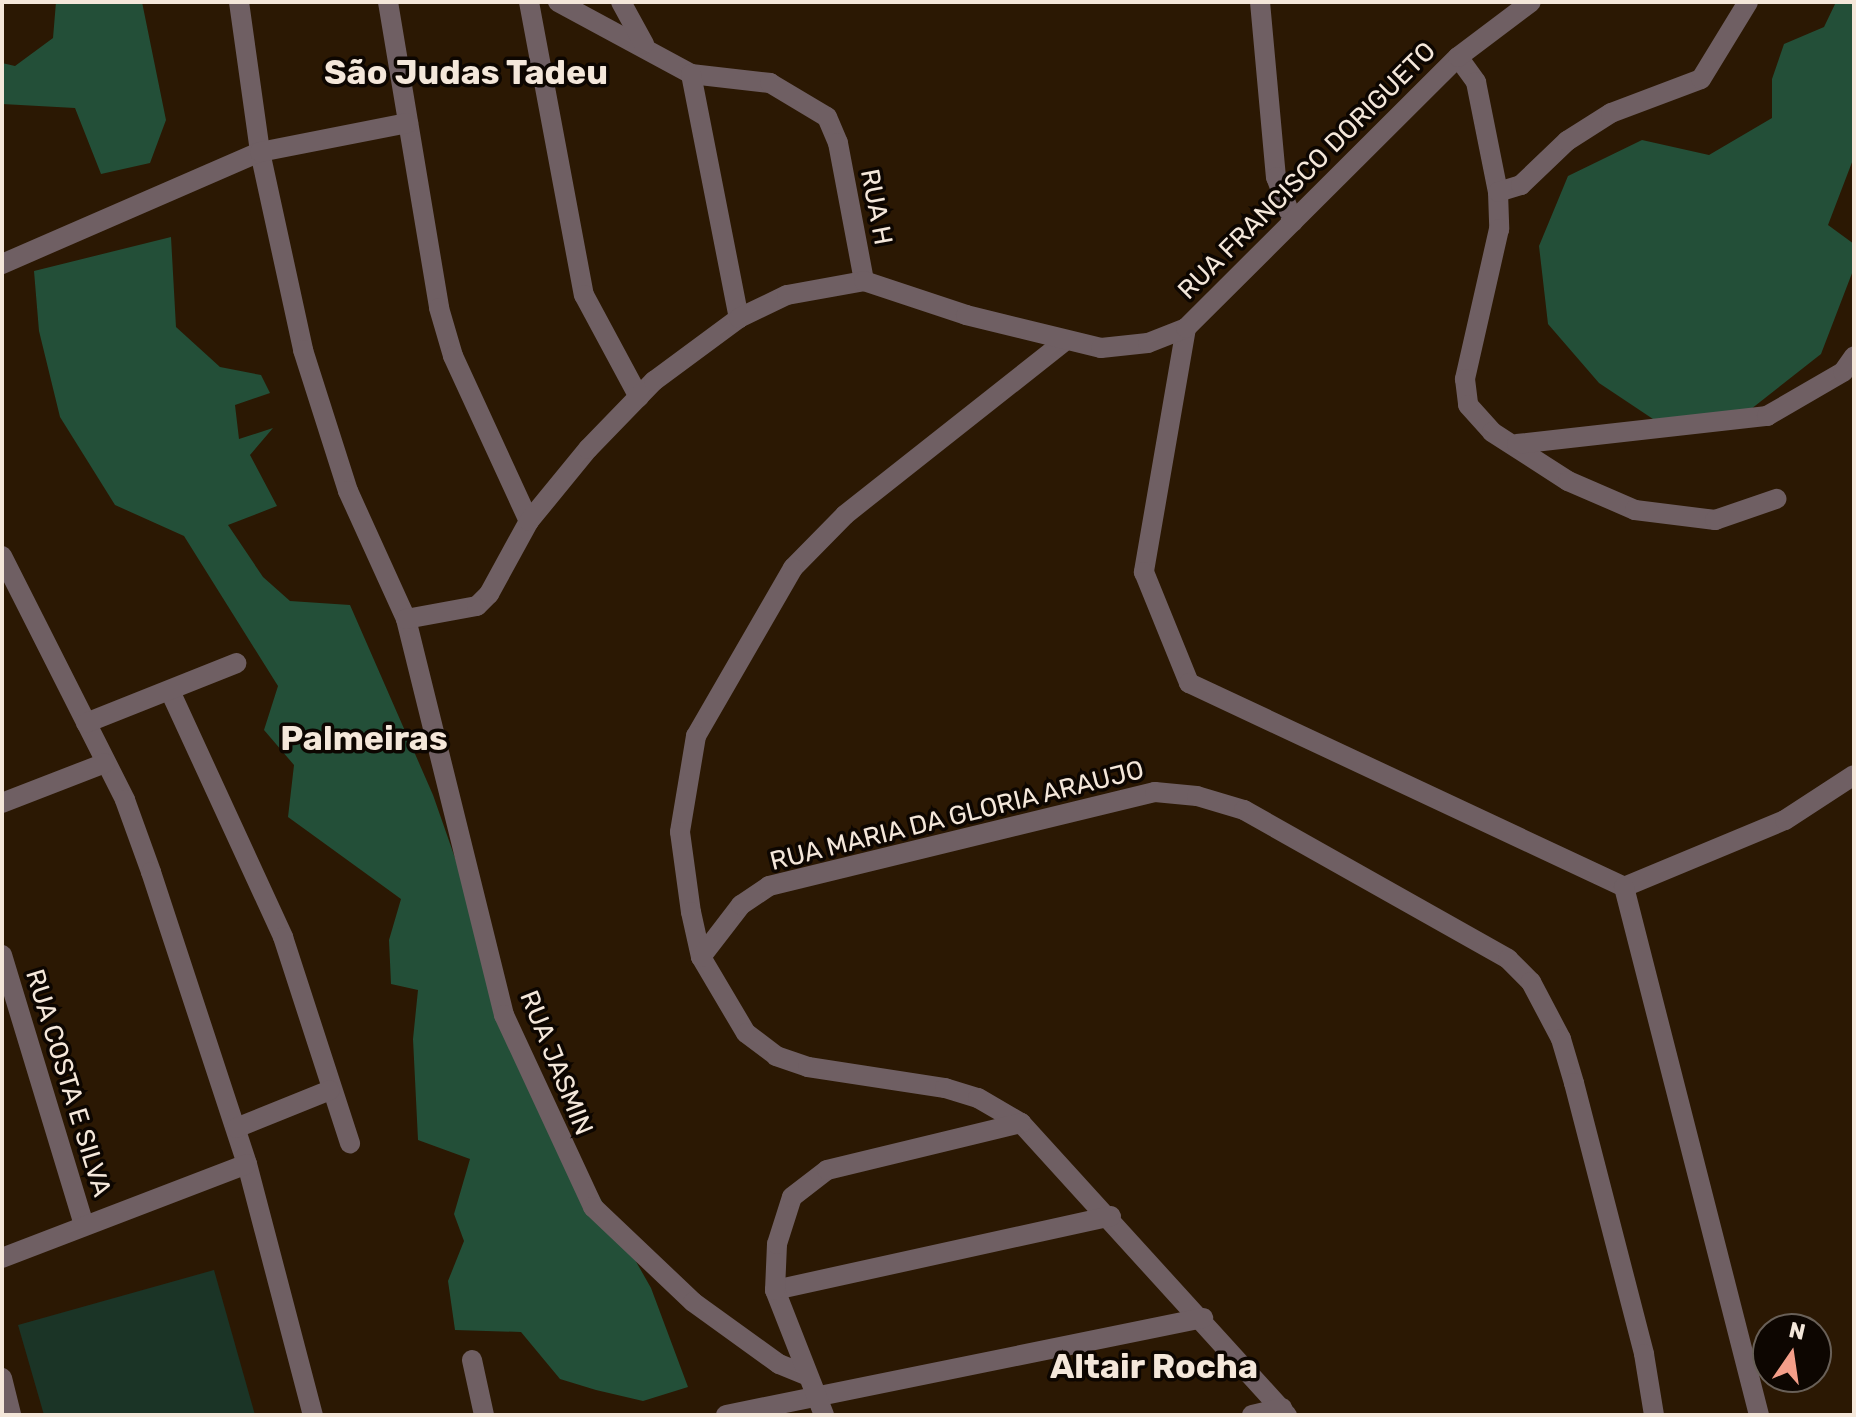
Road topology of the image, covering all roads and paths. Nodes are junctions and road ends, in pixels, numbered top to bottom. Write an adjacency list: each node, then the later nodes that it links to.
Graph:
1 (239, 2): 13 (street, RUA JASMIN)
2 (388, 2): 12 (street)
3 (529, 2): 22 (street)
4 (558, 2): 9 (street)
5 (621, 2): 9 (street)
6 (1260, 2): 15 (street)
7 (1531, 2): 10 (street, RUA FRANCISCO DORIGUETO)
8 (1748, 2): 14 (street)
9 (644, 44): 11 (street)
10 (1458, 57): 14 (street); 15 (street, RUA FRANCISCO DORIGUETO)
11 (691, 74): 17 (street, RUA H); 18 (street)
12 (408, 123): 13 (street); 25 (street)
13 (260, 152): 16 (street); 28 (street, RUA JASMIN)
14 (1498, 192): 23 (street)
15 (1293, 222): 19 (street, RUA FRANCISCO DORIGUETO)
16 (2, 264)
17 (864, 281): 18 (street); 20 (street, RUA FRANCISCO DORIGUETO)
18 (739, 318): 22 (street)
19 (1186, 328): 20 (street, RUA FRANCISCO DORIGUETO); 35 (street)
20 (1065, 341): 37 (street)
21 (1854, 356): 23 (street)
22 (639, 397): 25 (street)
23 (1517, 444): 24 (street)
24 (1776, 499)
25 (529, 521): 28 (street)
26 (2, 556): 27 (street)
27 (11, 596): 31 (street)
28 (406, 619): 49 (street, RUA JASMIN)
29 (237, 663): 30 (street)
30 (170, 691): 31 (street); 38 (street)
31 (86, 723): 32 (street)
32 (105, 763): 34 (street); 40 (street)
33 (1854, 775): 35 (street)
34 (2, 803)
35 (1624, 887): 59 (street)
36 (2, 955): 44 (street, RUA COSTA E SILVA)
37 (701, 957): 39 (street); 58 (street, RUA MARIA DA GLORIA ARAUJO)
38 (330, 1090): 40 (street); 41 (street)
39 (1021, 1123): 43 (street); 46 (street)
40 (236, 1128): 42 (street)
41 (350, 1143)
42 (247, 1164): 44 (street); 54 (street)
43 (1111, 1216): 46 (street); 47 (street)
44 (84, 1225): 45 (street)
45 (2, 1258)
46 (775, 1290): 49 (street)
47 (1203, 1318): 51 (street); 52 (street)
48 (472, 1360): 55 (street)
49 (808, 1376): 51 (street)
50 (2, 1378): 53 (street)
51 (820, 1407): 56 (street)
52 (1284, 1412): 57 (street)
53 (11, 1415)
54 (313, 1415)
55 (484, 1415)
56 (726, 1415)
57 (1252, 1415)
58 (1654, 1415)
59 (1759, 1415)

